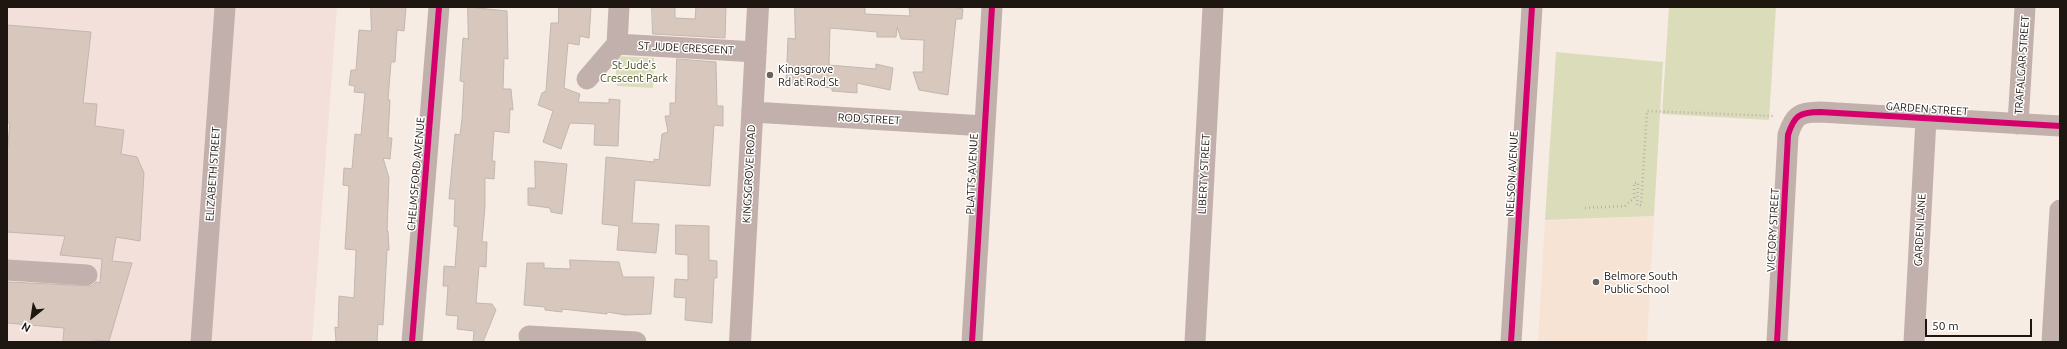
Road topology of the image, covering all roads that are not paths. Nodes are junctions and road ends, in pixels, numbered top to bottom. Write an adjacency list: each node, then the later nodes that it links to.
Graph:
1 (225, 7): 22 (street, ELIZABETH STREET)
2 (439, 7): 23 (street, CHELMSFORD AVENUE)
3 (619, 7): 9 (street)
4 (758, 7): 10 (main road, KINGSGROVE ROAD)
5 (992, 7): 16 (street, PLATTS AVENUE)
6 (1213, 7): 27 (street, LIBERTY STREET)
7 (1532, 7): 28 (street, NELSON AVENUE)
8 (2025, 7): 15 (street, TRAFALGAR STREET)
9 (617, 44): 10 (street, ST JUDE CRESCENT); 11 (street)
10 (756, 52): 12 (main road, KINGSGROVE ROAD)
11 (587, 79)
12 (752, 112): 16 (street, ROD STREET); 25 (main road, KINGSGROVE ROAD)
13 (1794, 119): 14 (street, GARDEN STREET); 29 (street, VICTORY STREET)
14 (1926, 119): 15 (street, GARDEN STREET); 30 (street, GARDEN LANE)
15 (2018, 124): 17 (street, GARDEN STREET)
16 (985, 126): 26 (street, PLATTS AVENUE)
17 (2060, 126)
18 (2060, 210): 31 (street)
19 (7, 270): 20 (street)
20 (87, 275)
21 (529, 336): 24 (street)
22 (201, 342)
23 (412, 342)
24 (636, 342)
25 (740, 342)
26 (972, 342)
27 (1195, 342)
28 (1511, 342)
29 (1777, 342)
30 (1914, 342)
31 (2052, 342)

